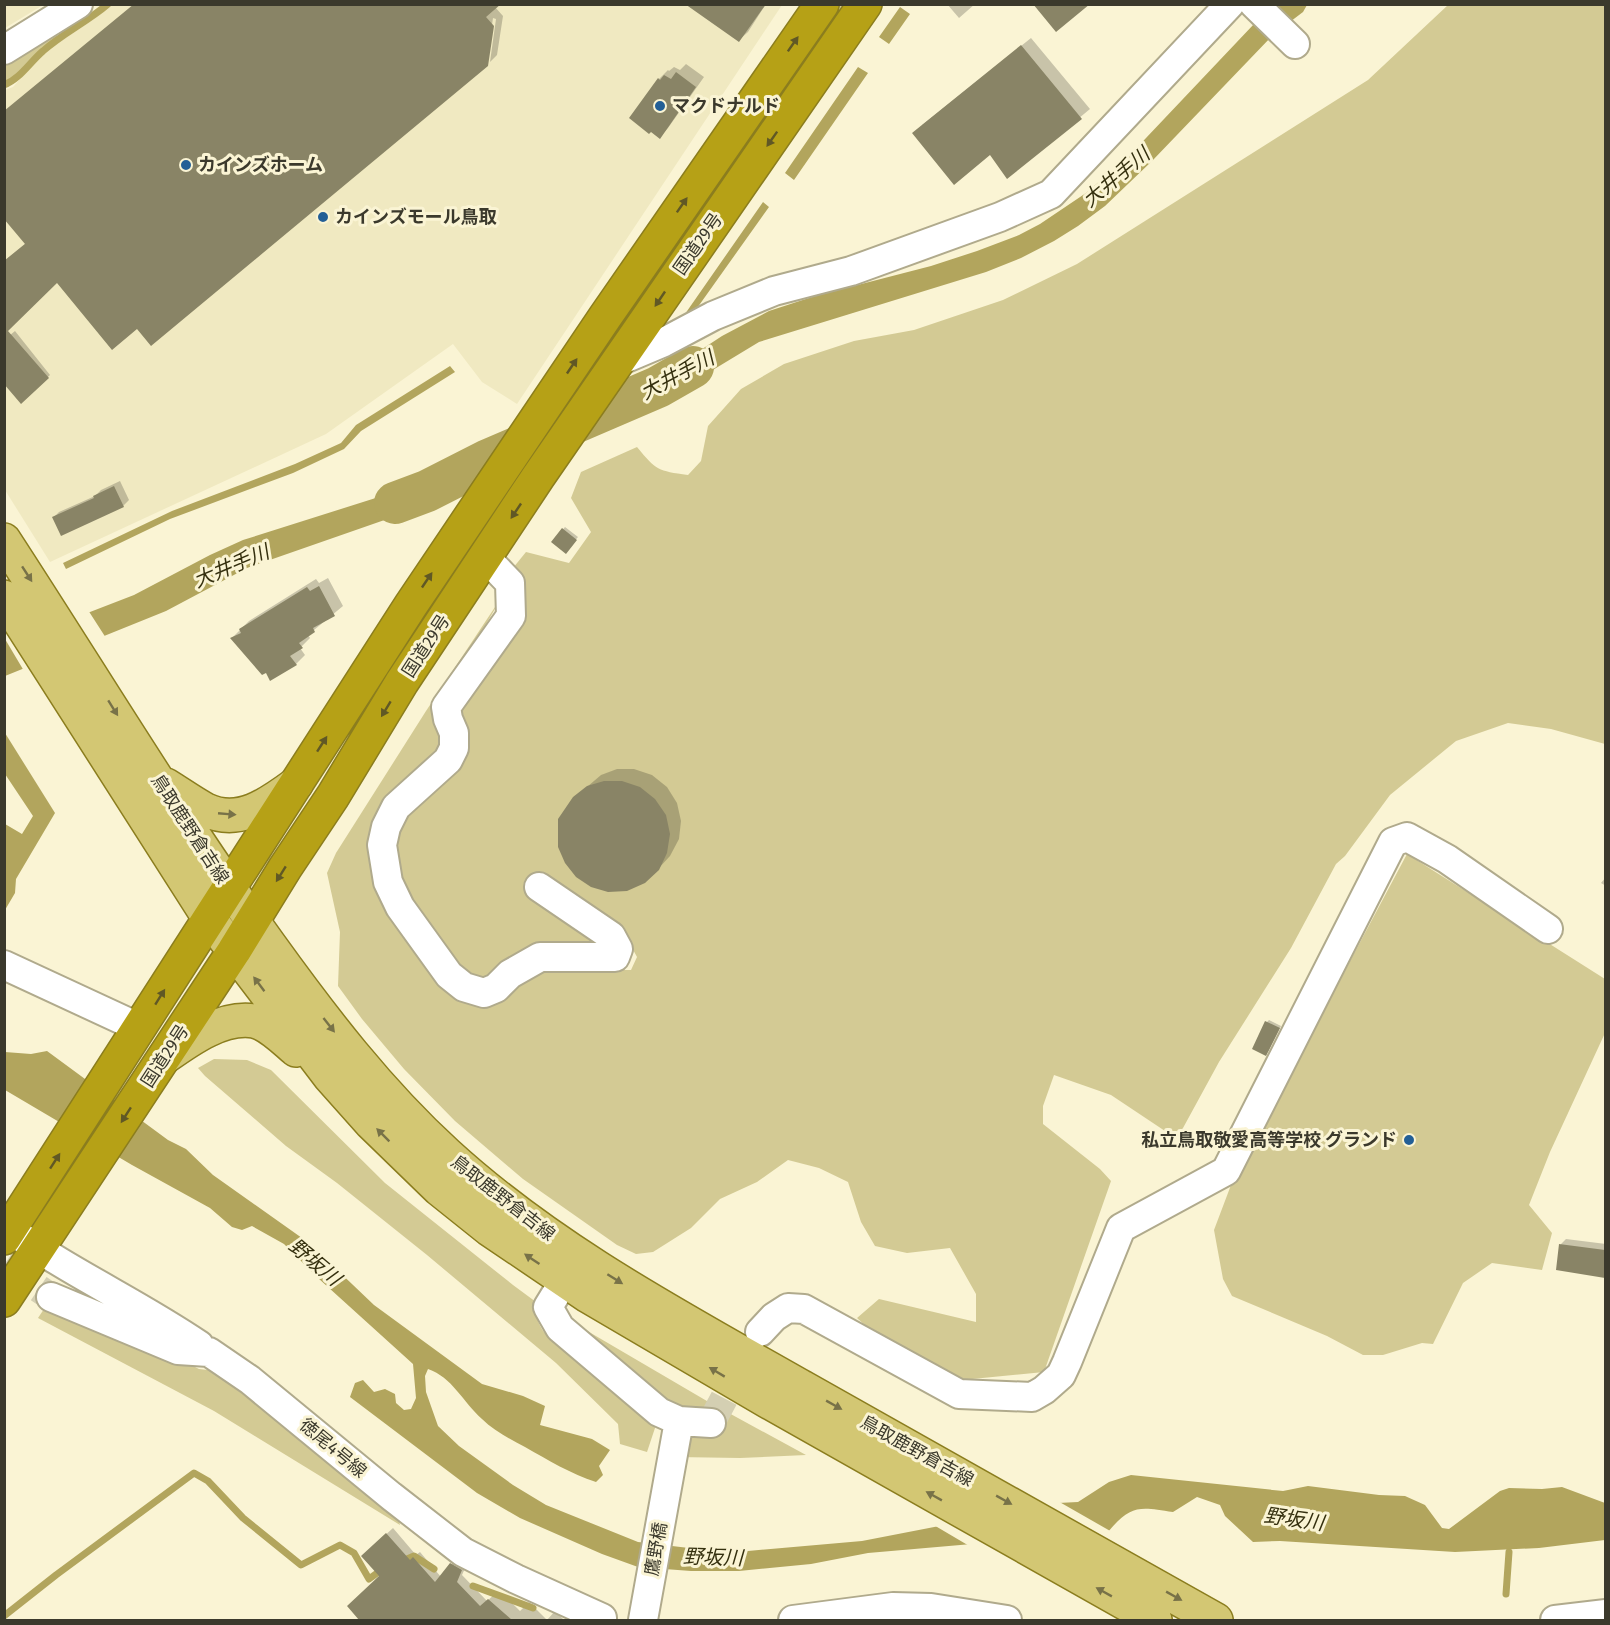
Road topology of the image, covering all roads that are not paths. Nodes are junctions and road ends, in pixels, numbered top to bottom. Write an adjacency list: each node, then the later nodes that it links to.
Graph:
1 (78, 4): 7 (street)
2 (822, 4): 13 (highway, 国道29号, one-way to 2)
3 (865, 4): 8 (highway, 国道29号, one-way to 8)
4 (1230, 4): 8 (street)
5 (1254, 4): 6 (street)
6 (1295, 44)
7 (4, 50)
8 (611, 372): 10 (highway, 国道29号, one-way to 10)
9 (4, 540): 11 (main road, 鳥取鹿野倉吉線, one-way to 11)
10 (485, 557): 14 (street); 17 (highway, 国道29号, one-way to 17)
11 (24, 608): 12 (main road, 鳥取鹿野倉吉線, one-way to 12); 16 (main road, 鳥取鹿野倉吉線)
12 (157, 779): 13 (main road, one-way to 13); 15 (main road, 鳥取鹿野倉吉線)
13 (296, 784): 15 (highway, 国道29号)
14 (539, 887)
15 (230, 889): 16 (highway, 国道29号); 17 (main road, 鳥取鹿野倉吉線)
16 (209, 918): 19 (main road, 鳥取鹿野倉吉線); 21 (highway, 国道29号, one-way to 16)
17 (252, 921): 19 (highway, 国道29号); 31 (main road, 鳥取鹿野倉吉線, one-way to 31)
18 (1548, 929): 29 (street)
19 (234, 951): 22 (highway, 国道29号); 23 (main road, 鳥取鹿野倉吉線, one-way to 19)
20 (4, 965): 21 (street)
21 (134, 1037): 24 (highway, 国道29号, one-way to 21)
22 (161, 1061): 23 (main road); 25 (highway, 国道29号, one-way to 25)
23 (330, 1077): 26 (main road, 鳥取鹿野倉吉線, one-way to 23)
24 (11, 1226): 25 (street, 徳尾4号線)
25 (45, 1238): 28 (highway, 国道29号); 30 (street, 徳尾4号線)
26 (564, 1281): 31 (main road, 鳥取鹿野倉吉線, one-way to 26); 32 (street)
27 (51, 1297): 30 (street)
28 (4, 1300)
29 (760, 1332)
30 (209, 1352): 35 (street, 徳尾4号線)
31 (775, 1389): 39 (main road, 鳥取鹿野倉吉線, one-way to 31); 40 (main road, 鳥取鹿野倉吉線, one-way to 40)
32 (679, 1421): 33 (street); 36 (street, 鷹野橋)
33 (711, 1423)
34 (1605, 1614): 41 (street)
35 (608, 1620)
36 (643, 1620)
37 (793, 1620): 38 (street)
38 (1007, 1620)
39 (1155, 1620)
40 (1216, 1620)
41 (1555, 1620)

